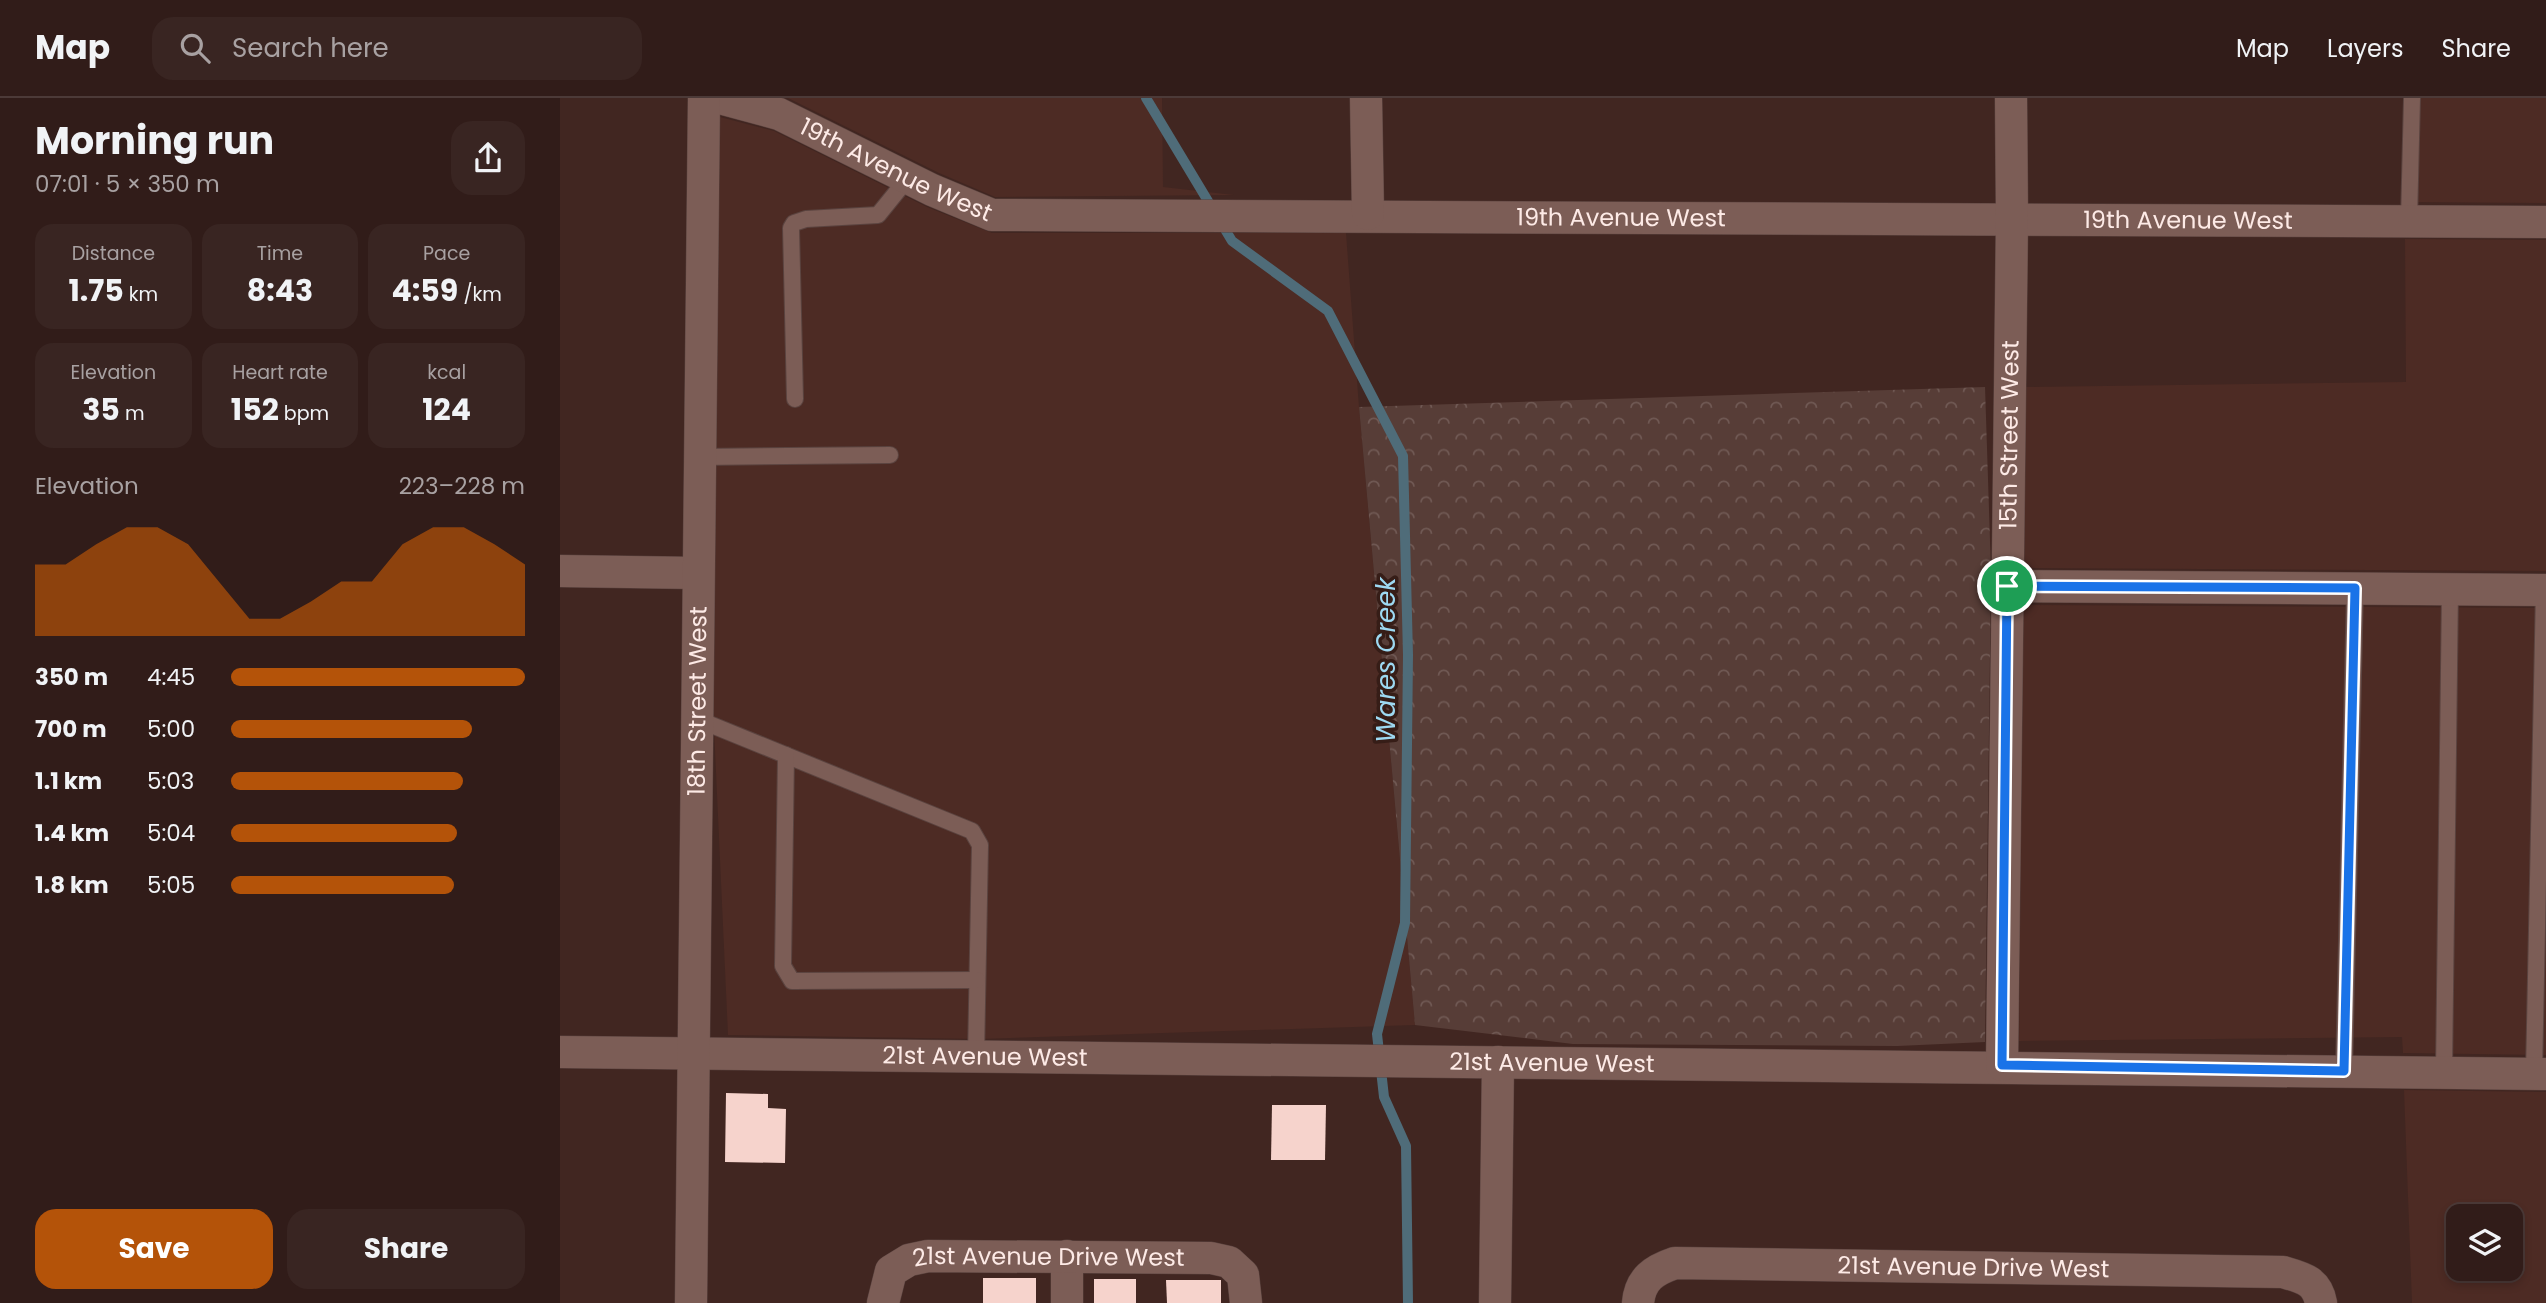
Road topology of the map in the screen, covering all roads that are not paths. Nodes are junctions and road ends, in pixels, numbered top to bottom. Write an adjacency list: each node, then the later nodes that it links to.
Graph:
1 (704, 98): 13 (street, 18th Street West)
2 (720, 98): 6 (street, 19th Avenue West)
3 (1366, 98): 7 (street)
4 (2011, 98): 8 (street, 15th Street West)
5 (2412, 98): 9 (lane)
6 (908, 178): 7 (street, 19th Avenue West); 11 (lane)
7 (1368, 214): 8 (street, 19th Avenue West)
8 (2012, 218): 9 (street, 19th Avenue West); 16 (street, 15th Street West)
9 (2409, 221): 10 (street, 19th Avenue West)
10 (2546, 222)
11 (795, 399)
12 (890, 455): 13 (lane)
13 (700, 457): 15 (street, 18th Street West)
14 (560, 571): 15 (street)
15 (698, 573): 20 (street, 18th Street West)
16 (2007, 586): 17 (street); 27 (street, 15th Street West)
17 (2355, 588): 18 (street); 28 (lane)
18 (2450, 589): 19 (street); 29 (lane)
19 (2545, 590): 30 (lane)
20 (697, 719): 21 (lane); 24 (street, 18th Street West)
21 (786, 755): 22 (lane); 22 (lane)
22 (977, 980): 25 (lane)
23 (560, 1052): 24 (street, 21st Avenue West)
24 (694, 1053): 25 (street, 21st Avenue West); 34 (street, 18th Street West)
25 (976, 1057): 26 (street, 21st Avenue West)
26 (1498, 1062): 27 (street, 21st Avenue West); 38 (street)
27 (2002, 1065): 28 (street, 21st Avenue West)
28 (2344, 1071): 29 (street, 21st Avenue West)
29 (2444, 1072): 30 (street, 21st Avenue West)
30 (2540, 1073)
31 (1067, 1256): 35 (street, 21st Avenue Drive West); 36 (street); 37 (street, 21st Avenue Drive West)
32 (1642, 1291): 33 (street, 21st Avenue Drive West)
33 (2314, 1291)
34 (691, 1303)
35 (883, 1303)
36 (1067, 1303)
37 (1246, 1303)
38 (1495, 1303)

